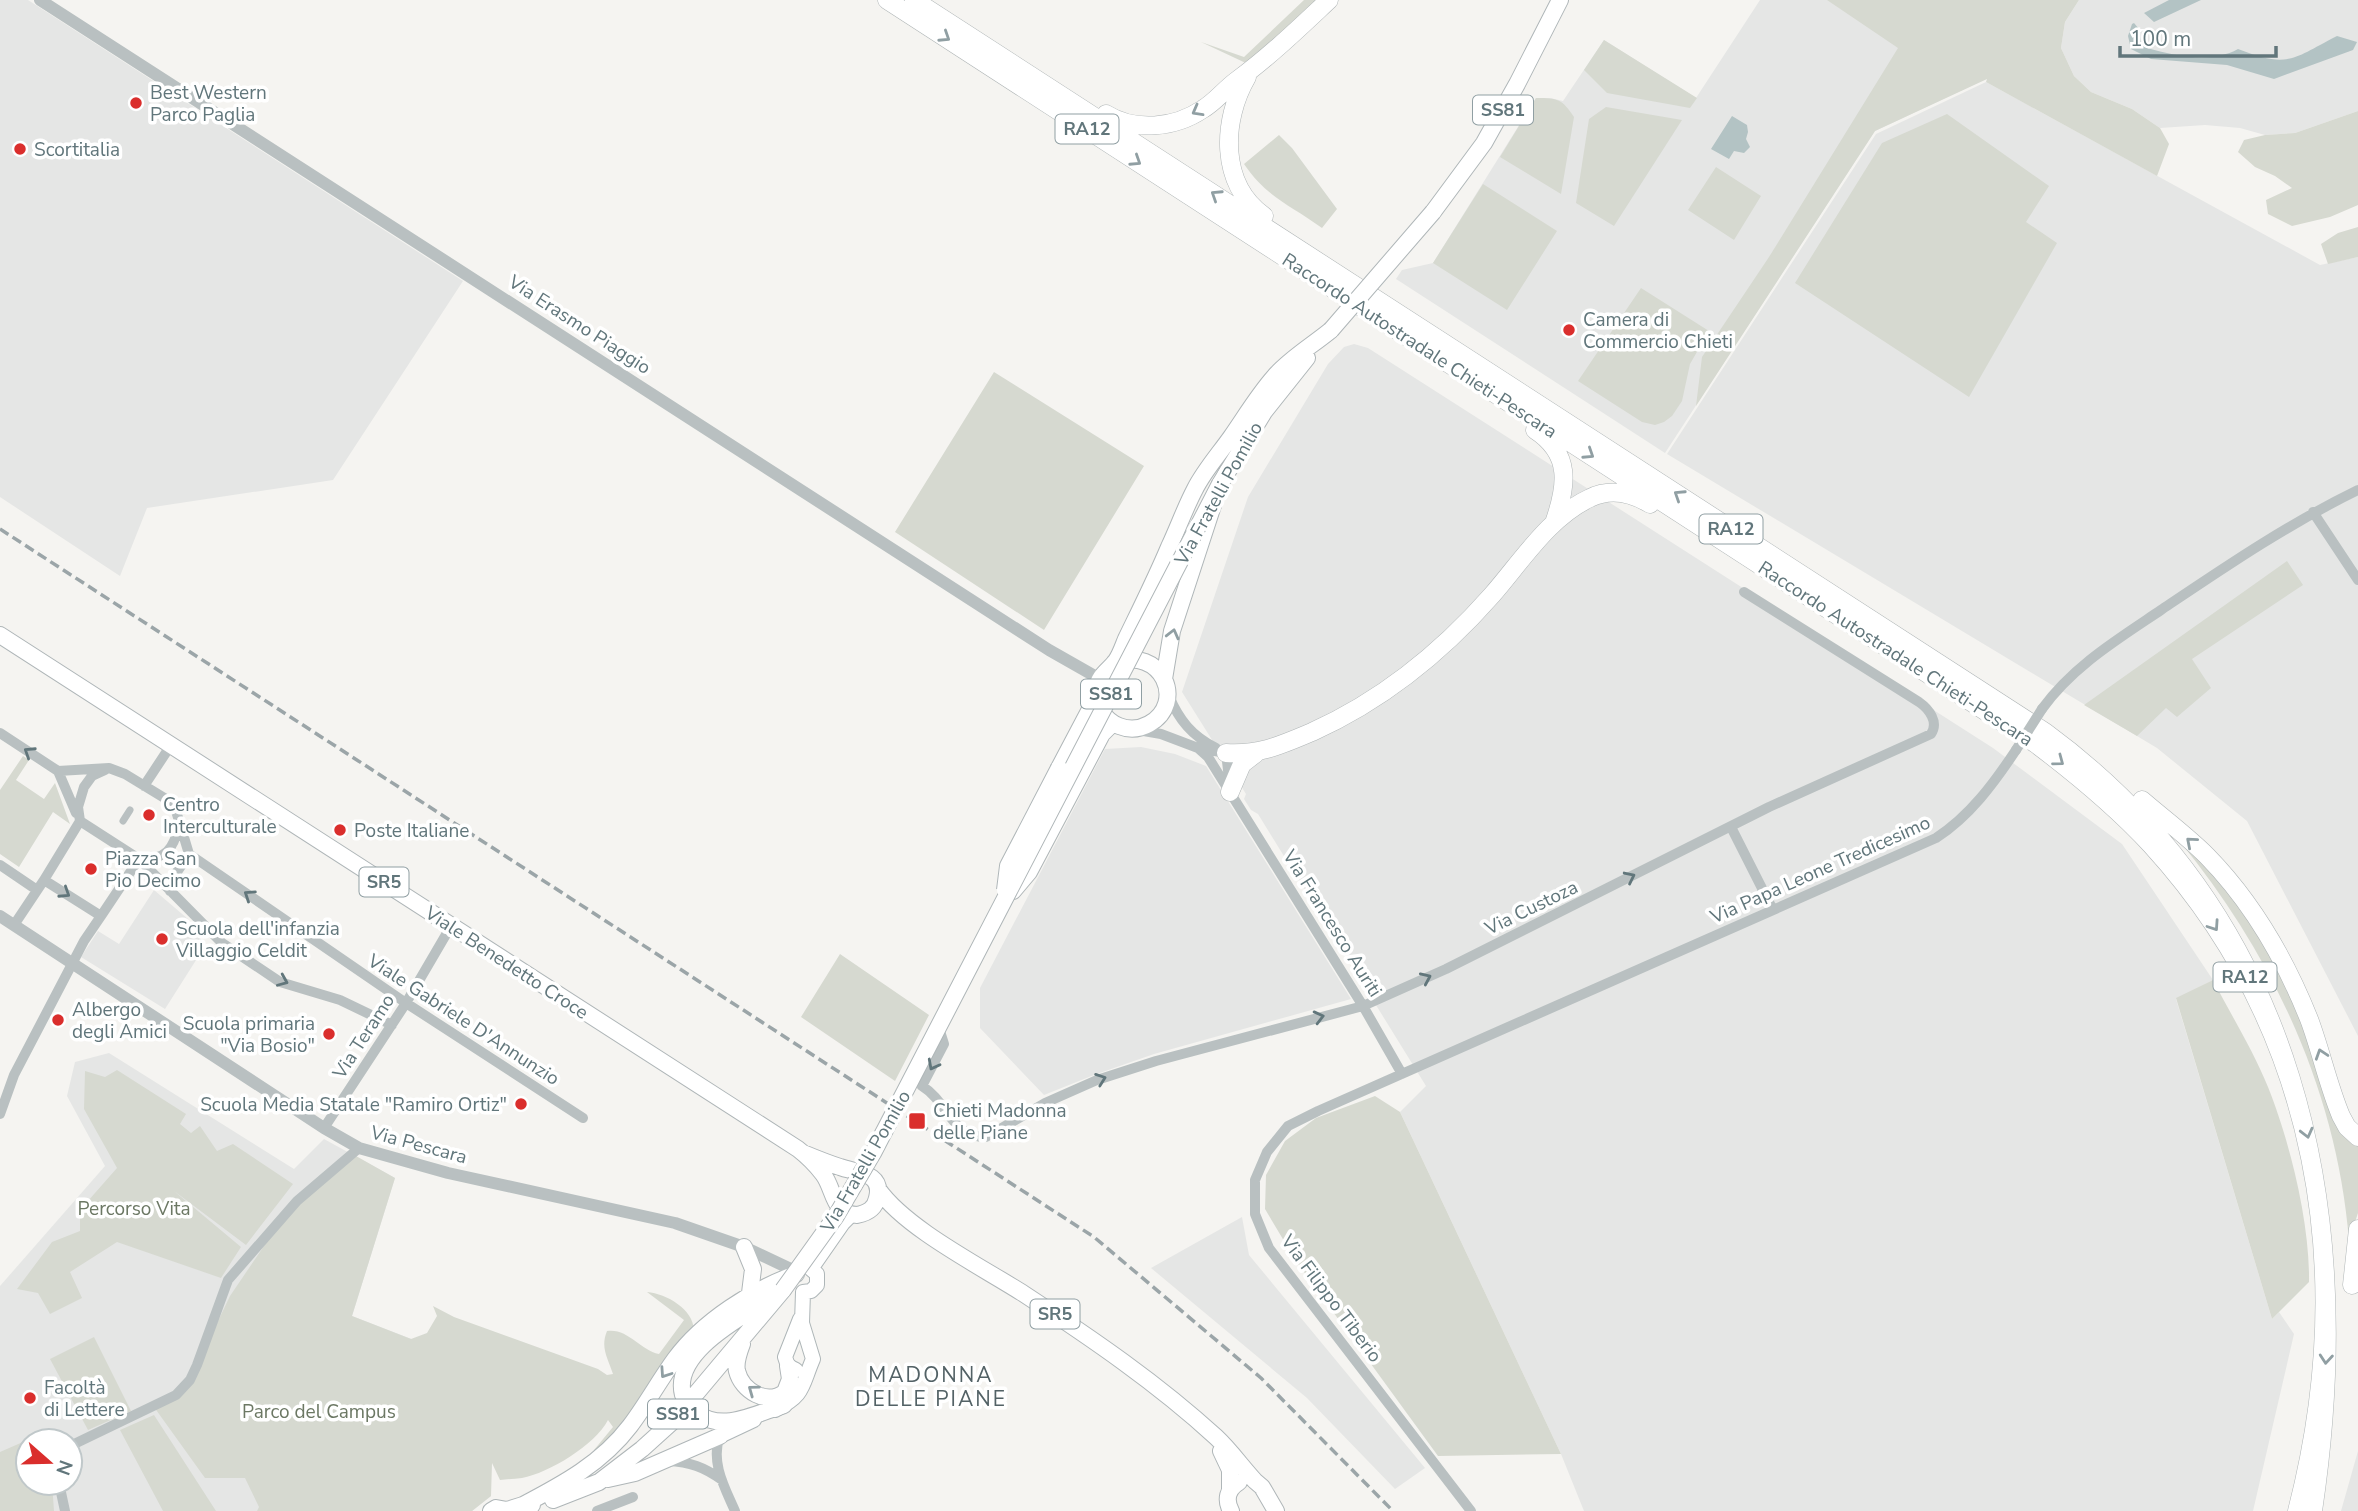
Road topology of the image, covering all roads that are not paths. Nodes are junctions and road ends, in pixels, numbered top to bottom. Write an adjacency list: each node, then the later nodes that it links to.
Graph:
1 (40, 0): 20 (street, Via Erasmo Piaggio)
2 (887, 0): 10 (highway, Raccordo Autostradale Chieti-Pescara / RA12, one-way to 10)
3 (914, 0): 7 (highway, Raccordo Autostradale Chieti-Pescara / RA12)
4 (1329, 0): 6 (highway)
5 (1560, 0): 9 (main road, Via Fratelli Pomilio / SS81, bridge)
6 (1251, 70): 7 (highway, one-way to 7); 8 (highway)
7 (1036, 79): 8 (highway, Raccordo Autostradale Chieti-Pescara / RA12, one-way to 7)
8 (1293, 245): 33 (highway, Raccordo Autostradale Chieti-Pescara / RA12, one-way to 8)
9 (1331, 330): 11 (main road, Via Fratelli Pomilio / SS81); 19 (main road)
10 (1512, 404): 14 (highway, Raccordo Autostradale Chieti-Pescara / RA12, one-way to 14); 15 (highway)
11 (1220, 484): 21 (main road, one-way to 11, bridge); 47 (main road, Via Fratelli Pomilio / SS81, bridge)
12 (2358, 490): 13 (street, Via Papa Leone Tredicesimo)
13 (2313, 512): 16 (street); 48 (street, Via Papa Leone Tredicesimo, bridge)
14 (1683, 514): 15 (highway); 103 (highway, Raccordo Autostradale Chieti-Pescara / RA12, one-way to 103)
15 (1554, 523): 29 (highway)
16 (2358, 580)
17 (1744, 592): 39 (street, Via Custoza)
18 (0, 635): 26 (main road, Viale Benedetto Croce / SR5)
19 (1114, 663): 20 (main road); 21 (main road)
20 (1100, 679): 22 (main road)
21 (1166, 686): 24 (main road); 28 (street)
22 (1098, 700): 23 (main road); 47 (main road, bridge); 58 (street, Via Fratelli Pomilio, one-way to 58)
23 (1113, 723): 24 (main road); 47 (main road, bridge)
24 (1129, 729): 27 (street)
25 (0, 733): 31 (street, one-way to 25)
26 (171, 745): 32 (street); 52 (main road, Viale Benedetto Croce / SR5)
27 (1198, 748): 28 (street); 34 (street, Via Francesco Auriti)
28 (1226, 753): 29 (highway); 34 (street, Via Francesco Auriti)
29 (1255, 754): 34 (highway)
30 (109, 768): 31 (street); 32 (street); 36 (street)
31 (58, 771): 36 (street)
32 (144, 786): 38 (street)
33 (2114, 788): 62 (highway, one-way to 33); 68 (highway, Raccordo Autostradale Chieti-Pescara / RA12)
34 (1230, 792): 55 (street, Via Francesco Auriti)
35 (130, 810): 37 (street)
36 (80, 821): 42 (street); 44 (street)
37 (123, 821)
38 (180, 824): 40 (street); 41 (street)
39 (1731, 827): 48 (street); 55 (street, Via Custoza, one-way to 39)
40 (189, 854): 41 (street); 46 (street); 54 (street, Viale Gabriele D'Annunzio, one-way to 40)
41 (162, 858): 42 (street)
42 (139, 859): 46 (street); 50 (street)
43 (0, 865): 45 (street)
44 (44, 880): 45 (street); 50 (street, one-way to 50)
45 (37, 890): 51 (street)
46 (170, 891): 56 (street, one-way to 56)
47 (1003, 904): 75 (main road, Via Fratelli Pomilio / SS81, bridge)
48 (1773, 910): 57 (street, Via Papa Leone Tredicesimo)
49 (0, 916): 51 (street, Via Pescara)
50 (101, 916): 53 (street)
51 (14, 925): 53 (street, Via Pescara)
52 (451, 926): 54 (street, Via Teramo); 64 (main road, Viale Benedetto Croce / SR5)
53 (72, 964): 59 (street); 61 (street, Via Pescara)
54 (406, 1003): 56 (street, Via Teramo); 60 (street, Viale Gabriele D'Annunzio)
55 (1363, 1006): 57 (street, Via Francesco Auriti); 58 (street, Via Custoza, one-way to 55)
56 (392, 1025): 61 (street, Via Teramo)
57 (1402, 1074): 102 (street, Via Filippo Tiberio)
58 (922, 1086)
59 (0, 1114)
60 (583, 1118)
61 (324, 1128): 63 (street, Via Pescara)
62 (2358, 1138)
63 (359, 1148): 73 (street, Via Pescara); 90 (street)
64 (803, 1153): 65 (main road, SR5); 67 (main road, SR5)
65 (851, 1170): 66 (main road, SR5); 67 (main road)
66 (878, 1189): 69 (main road); 70 (main road, SR5)
67 (833, 1191): 69 (main road, SR5)
68 (2334, 1195)
69 (851, 1215): 70 (main road, SR5); 74 (main road)
70 (919, 1228): 88 (main road, SR5)
71 (2358, 1229): 78 (highway)
72 (2339, 1236): 104 (highway)
73 (744, 1247): 74 (street, Via Pescara); 77 (main road)
74 (801, 1272): 76 (main road); 76 (main road); 77 (main road)
75 (783, 1290): 80 (main road, SS81); 85 (main road)
76 (803, 1292): 79 (main road)
77 (750, 1293): 98 (main road, one-way to 98)
78 (2348, 1297)
79 (802, 1314): 81 (main road); 82 (main road)
80 (746, 1335): 83 (main road, one-way to 80); 94 (main road, SS81)
81 (791, 1345): 82 (main road); 83 (main road)
82 (811, 1349): 84 (main road)
83 (788, 1366): 84 (main road)
84 (807, 1368): 86 (main road)
85 (683, 1395)
86 (784, 1405): 87 (main road); 89 (main road)
87 (697, 1413)
88 (1192, 1418): 93 (main road, SR5); 96 (main road, SR5)
89 (720, 1436): 91 (main road); 92 (street)
90 (84, 1439)
91 (664, 1461): 92 (street); 94 (main road)
92 (722, 1480): 100 (street)
93 (1255, 1481): 96 (main road, SR5); 97 (main road, SR5)
94 (599, 1482): 98 (main road, SS81)
95 (634, 1497): 99 (street)
96 (1228, 1503)
97 (1265, 1503): 101 (main road, SR5)
98 (516, 1509)
99 (597, 1511)
100 (735, 1511)
101 (1276, 1511)
102 (1471, 1511)
103 (2297, 1511)
104 (2313, 1511)

